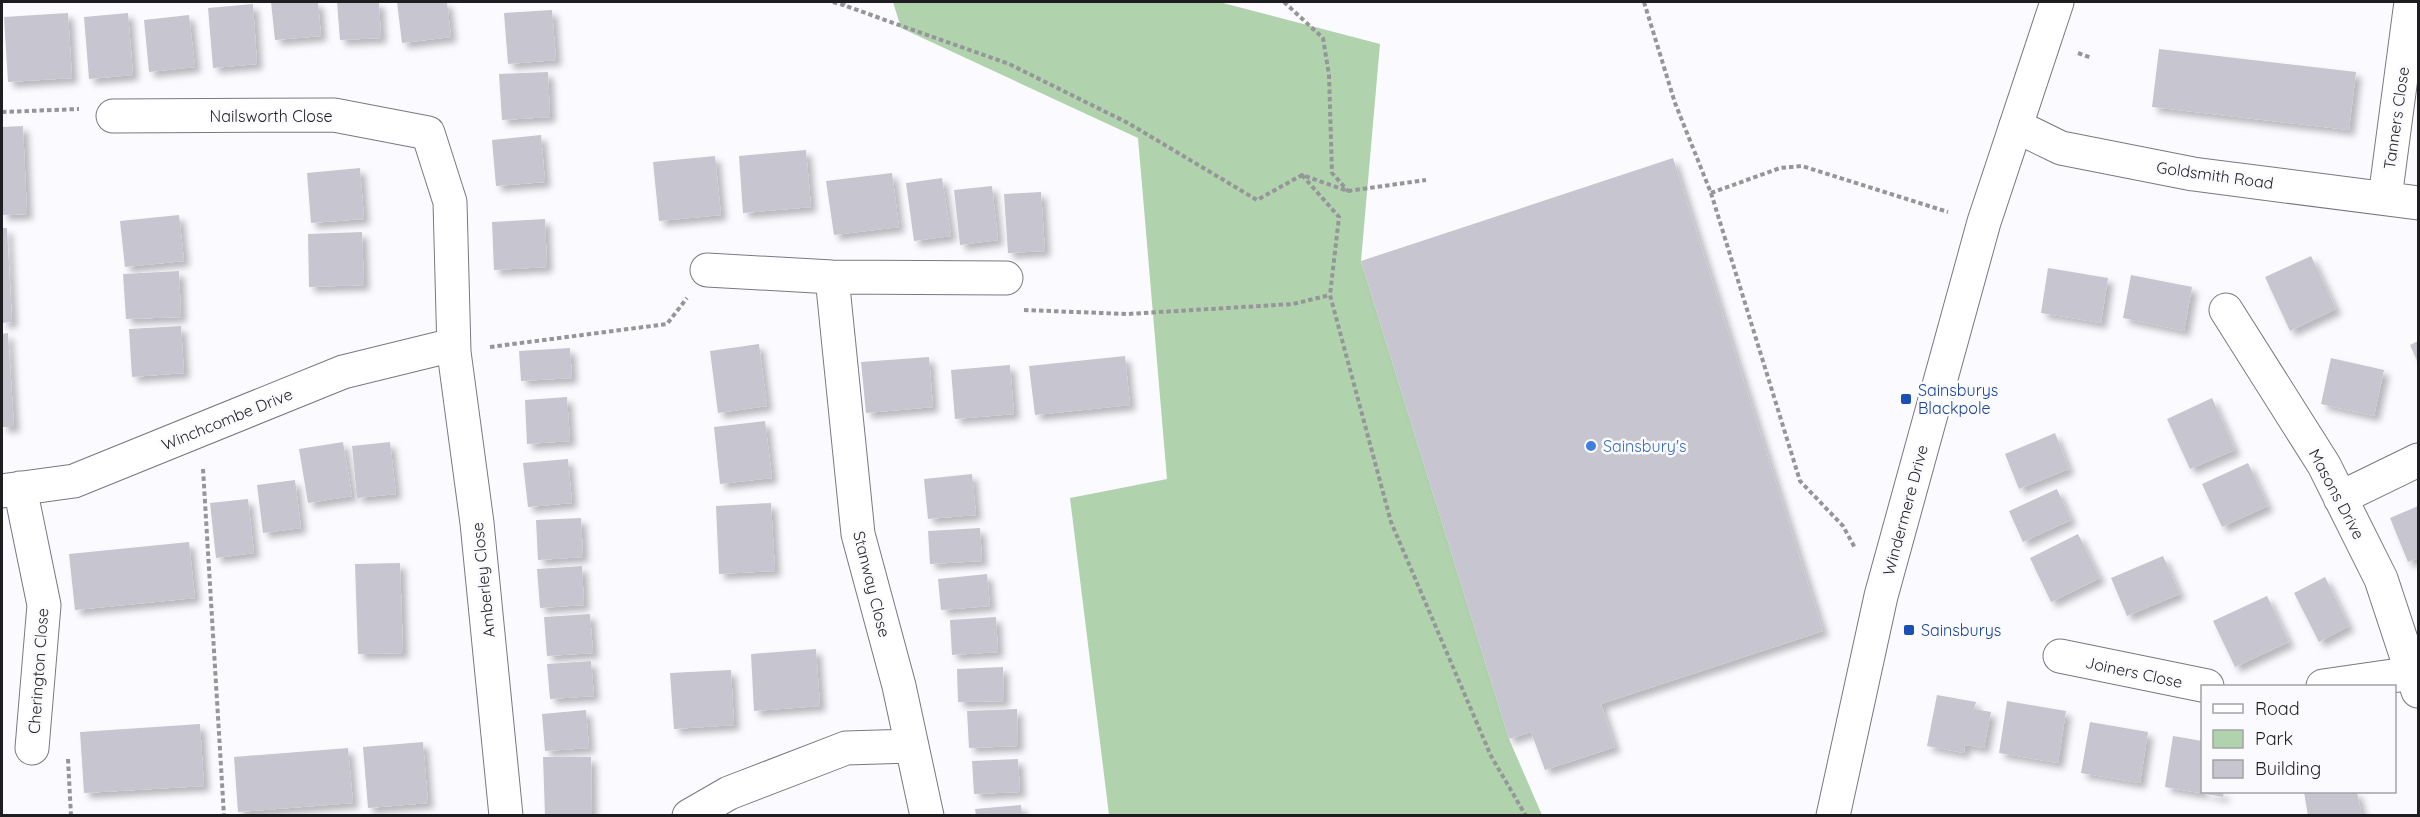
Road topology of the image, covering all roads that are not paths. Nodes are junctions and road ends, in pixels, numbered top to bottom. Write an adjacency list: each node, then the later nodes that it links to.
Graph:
1 (2056, 2): 4 (street, Windermere Drive)
2 (2411, 2): 5 (street, Tanners Close)
3 (113, 116): 11 (street, Nailsworth Close)
4 (2016, 126): 5 (street, Goldsmith Road); 24 (street, Windermere Drive)
5 (2385, 198): 6 (street, Goldsmith Road)
6 (2418, 204)
7 (707, 270): 8 (street)
8 (832, 277): 9 (street); 19 (street, Stanway Close)
9 (1006, 278)
10 (2226, 310): 14 (street, Masons Drive)
11 (453, 349): 13 (street, Winchcombe Drive); 21 (street, Amberley Close)
12 (2418, 460): 14 (street)
13 (11, 489): 20 (street, Cherington Close)
14 (2340, 498): 16 (street, Masons Drive)
15 (2060, 656): 18 (street, Joiners Close)
16 (2416, 682): 17 (street)
17 (2360, 685)
18 (2201, 686)
19 (912, 746): 22 (street); 23 (street, Stanway Close)
20 (32, 748)
21 (506, 816)
22 (689, 816)
23 (927, 816)
24 (1833, 816)

